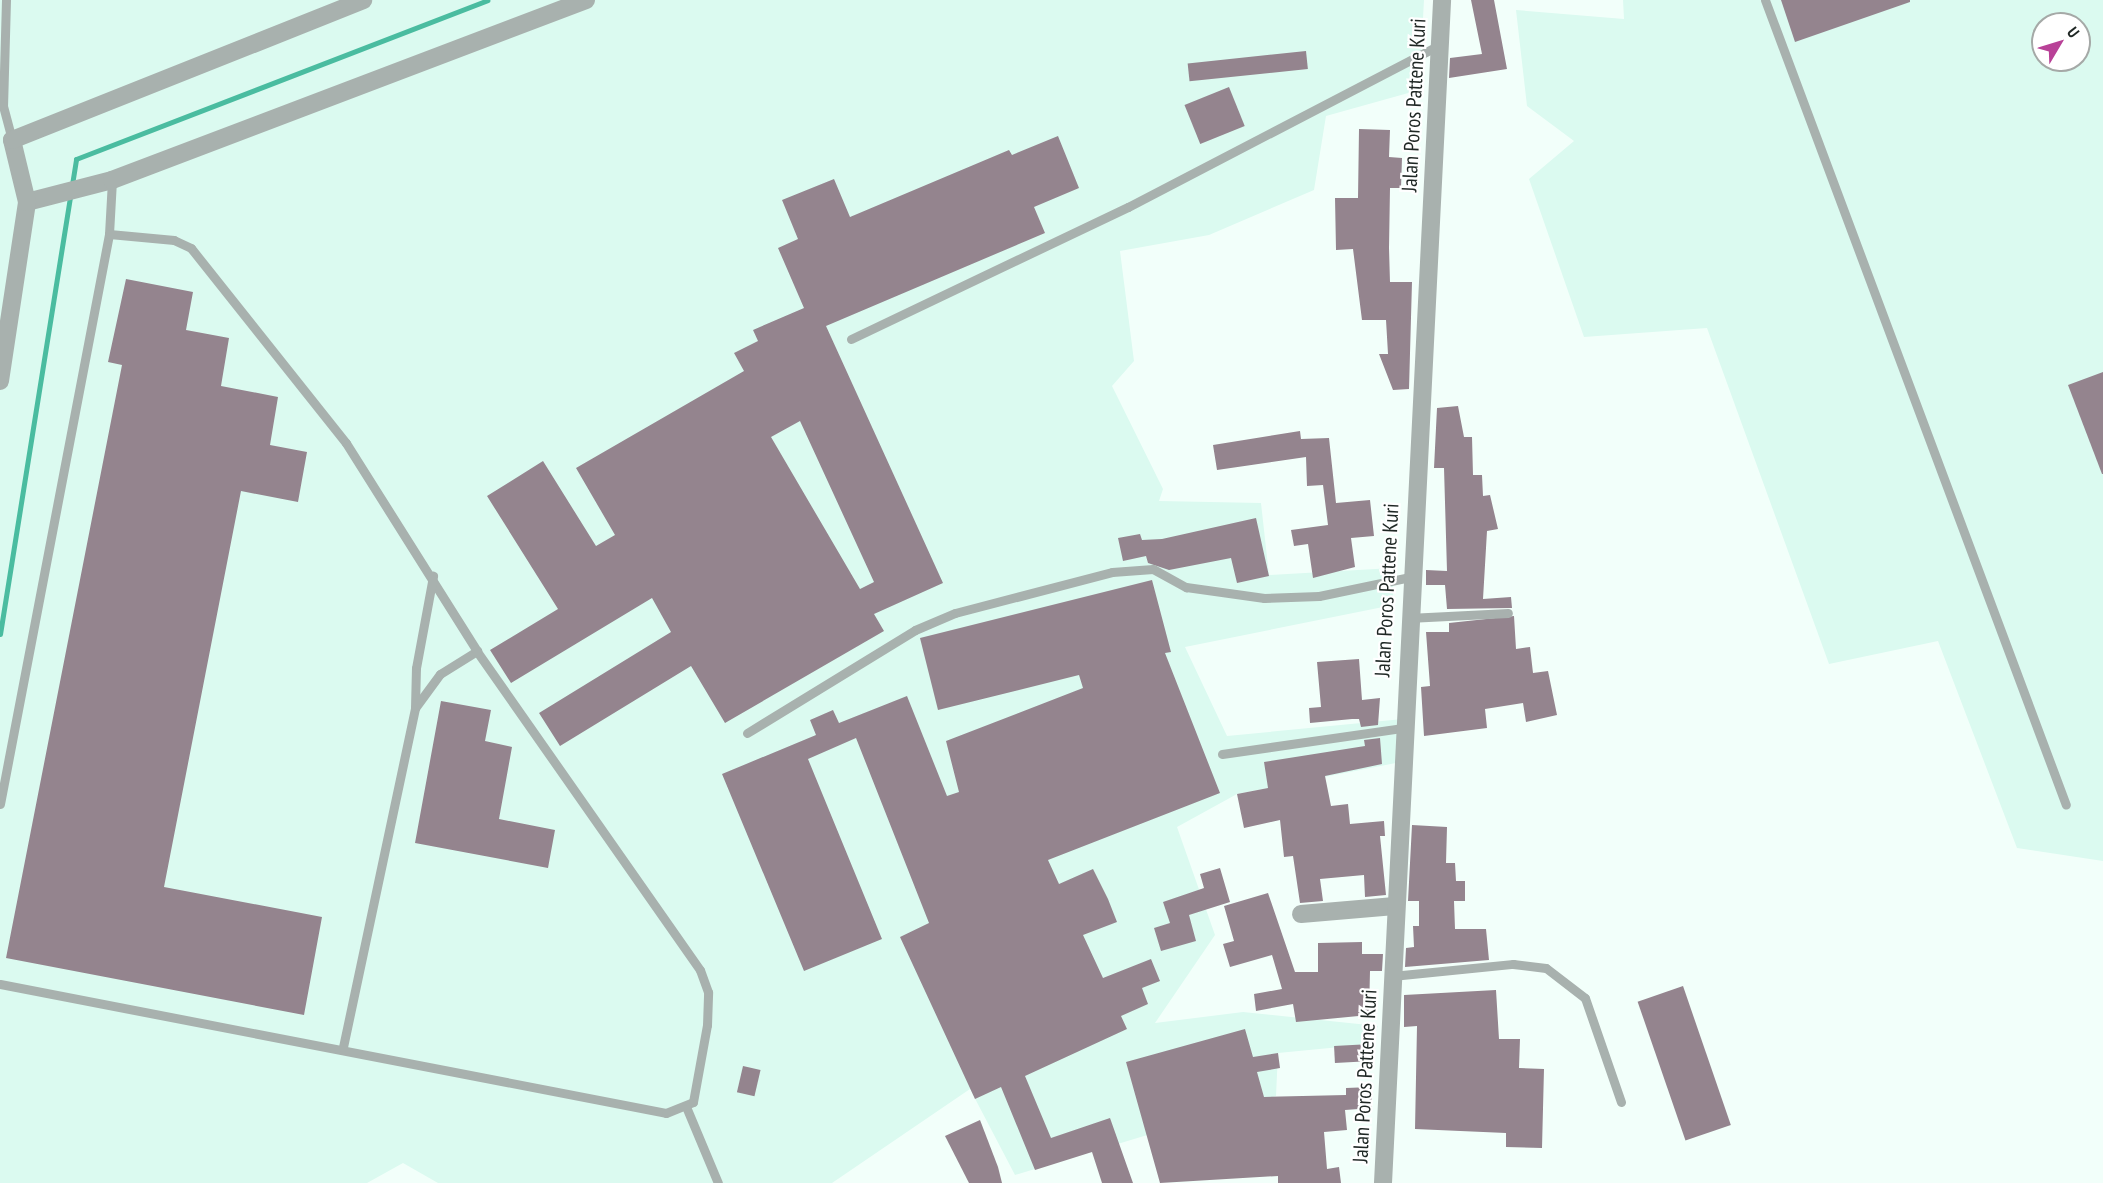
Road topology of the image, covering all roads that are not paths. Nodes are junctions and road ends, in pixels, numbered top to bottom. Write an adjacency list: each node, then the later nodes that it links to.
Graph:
1 (6, 0): 7 (lane)
2 (363, 0): 8 (street)
3 (586, 0): 9 (street)
4 (1442, 0): 6 (street, Jalan Poros Pattene Kuri)
5 (1765, 0): 24 (lane)
6 (1439, 45): 12 (lane); 15 (street, Jalan Poros Pattene Kuri)
7 (2, 106): 8 (lane)
8 (12, 140): 10 (street)
9 (112, 180): 10 (street); 11 (lane)
10 (27, 202): 13 (street)
11 (110, 234): 14 (lane); 23 (lane)
12 (851, 339)
13 (0, 381)
14 (433, 576): 18 (lane); 19 (lane)
15 (1410, 577): 17 (street, Jalan Poros Pattene Kuri); 21 (lane)
16 (1508, 613): 17 (lane)
17 (1408, 618): 20 (street, Jalan Poros Pattene Kuri)
18 (477, 651): 19 (lane); 31 (lane)
19 (415, 708): 29 (lane)
20 (1403, 728): 22 (lane); 25 (street, Jalan Poros Pattene Kuri)
21 (747, 733)
22 (1222, 754)
23 (0, 804)
24 (2066, 805)
25 (1395, 906): 26 (street); 27 (street, Jalan Poros Pattene Kuri)
26 (1301, 914)
27 (1392, 976): 30 (lane); 33 (street, Jalan Poros Pattene Kuri)
28 (0, 984): 29 (lane)
29 (343, 1047): 31 (lane)
30 (1621, 1102)
31 (687, 1109): 32 (lane)
32 (718, 1183)
33 (1383, 1183)

